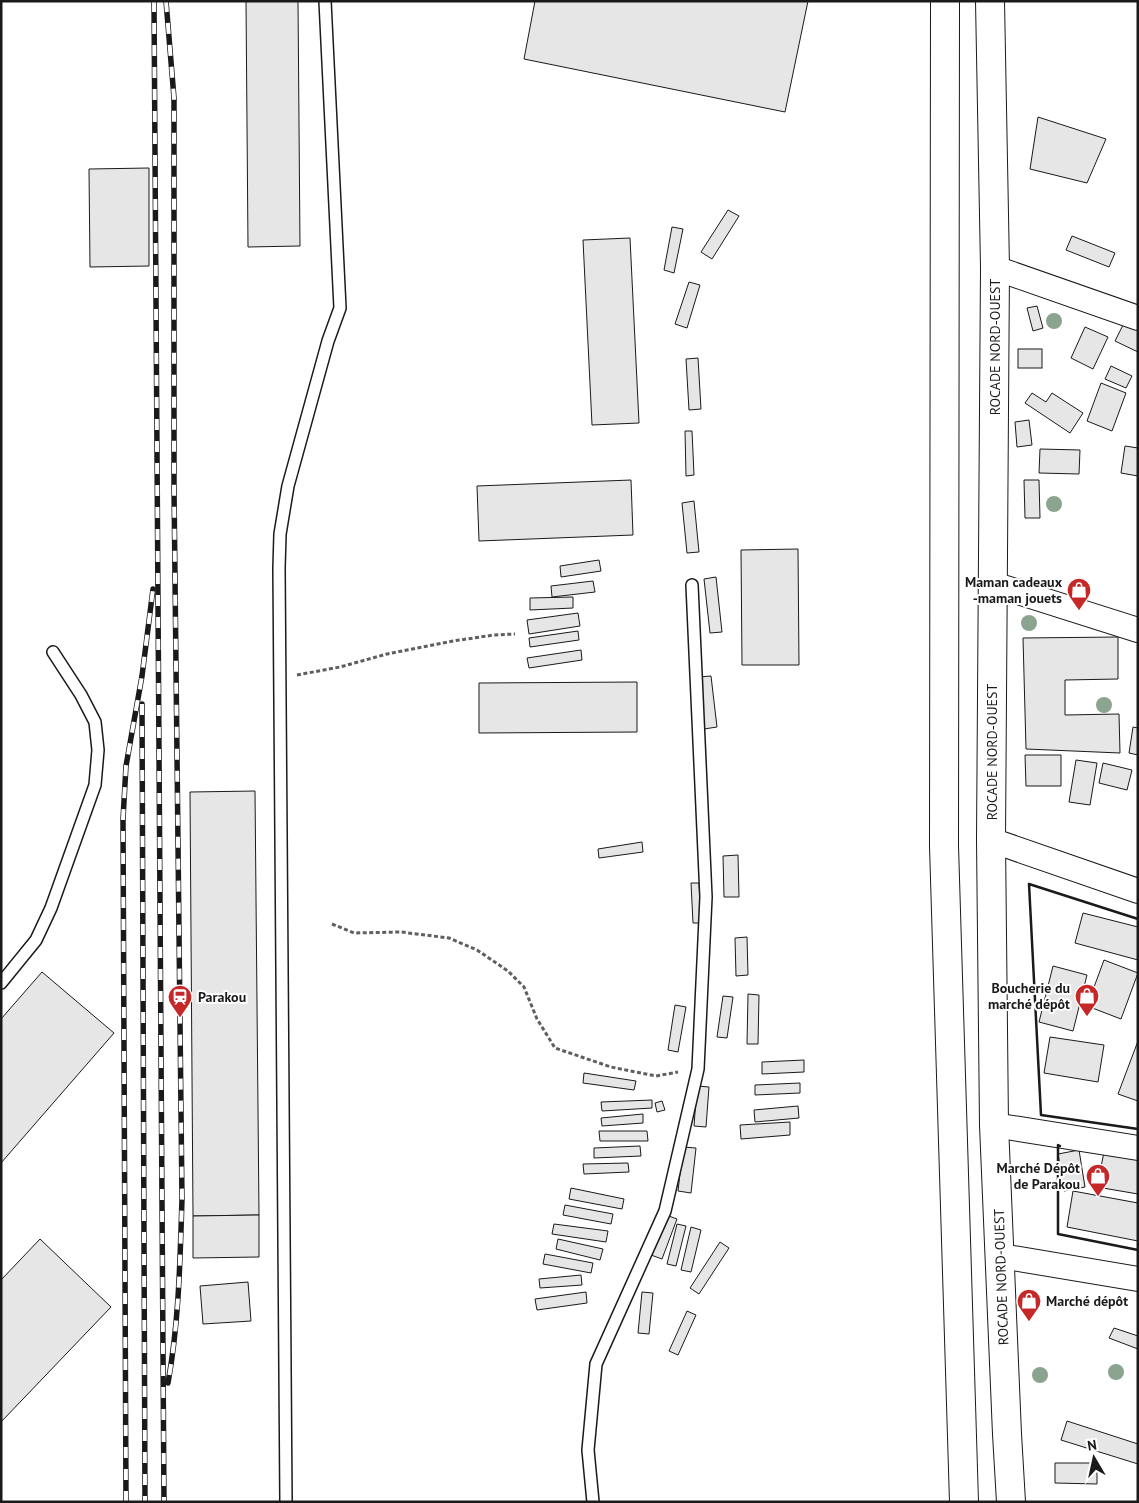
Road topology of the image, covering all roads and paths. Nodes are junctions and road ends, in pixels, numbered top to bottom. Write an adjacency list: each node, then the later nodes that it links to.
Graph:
1 (325, 1): 11 (lane)
2 (945, 1): 23 (main road)
3 (990, 1): 4 (main road, ROCADE NORD-OUEST)
4 (995, 268): 5 (street); 6 (main road, ROCADE NORD-OUEST)
5 (1138, 318)
6 (993, 584): 8 (street); 12 (main road, ROCADE NORD-OUEST)
7 (692, 585): 16 (lane)
8 (1138, 630)
9 (515, 634): 11 (path)
10 (53, 652): 15 (lane)
11 (280, 676): 21 (lane)
12 (991, 840): 13 (street); 17 (main road, ROCADE NORD-OUEST)
13 (1138, 890)
14 (332, 924): 16 (path)
15 (1, 982)
16 (698, 1069): 22 (lane)
17 (994, 1125): 18 (street); 19 (main road, ROCADE NORD-OUEST)
18 (1138, 1148)
19 (1000, 1256): 20 (street); 24 (main road, ROCADE NORD-OUEST)
20 (1138, 1279)
21 (286, 1502)
22 (593, 1502)
23 (964, 1502)
24 (1012, 1502)

